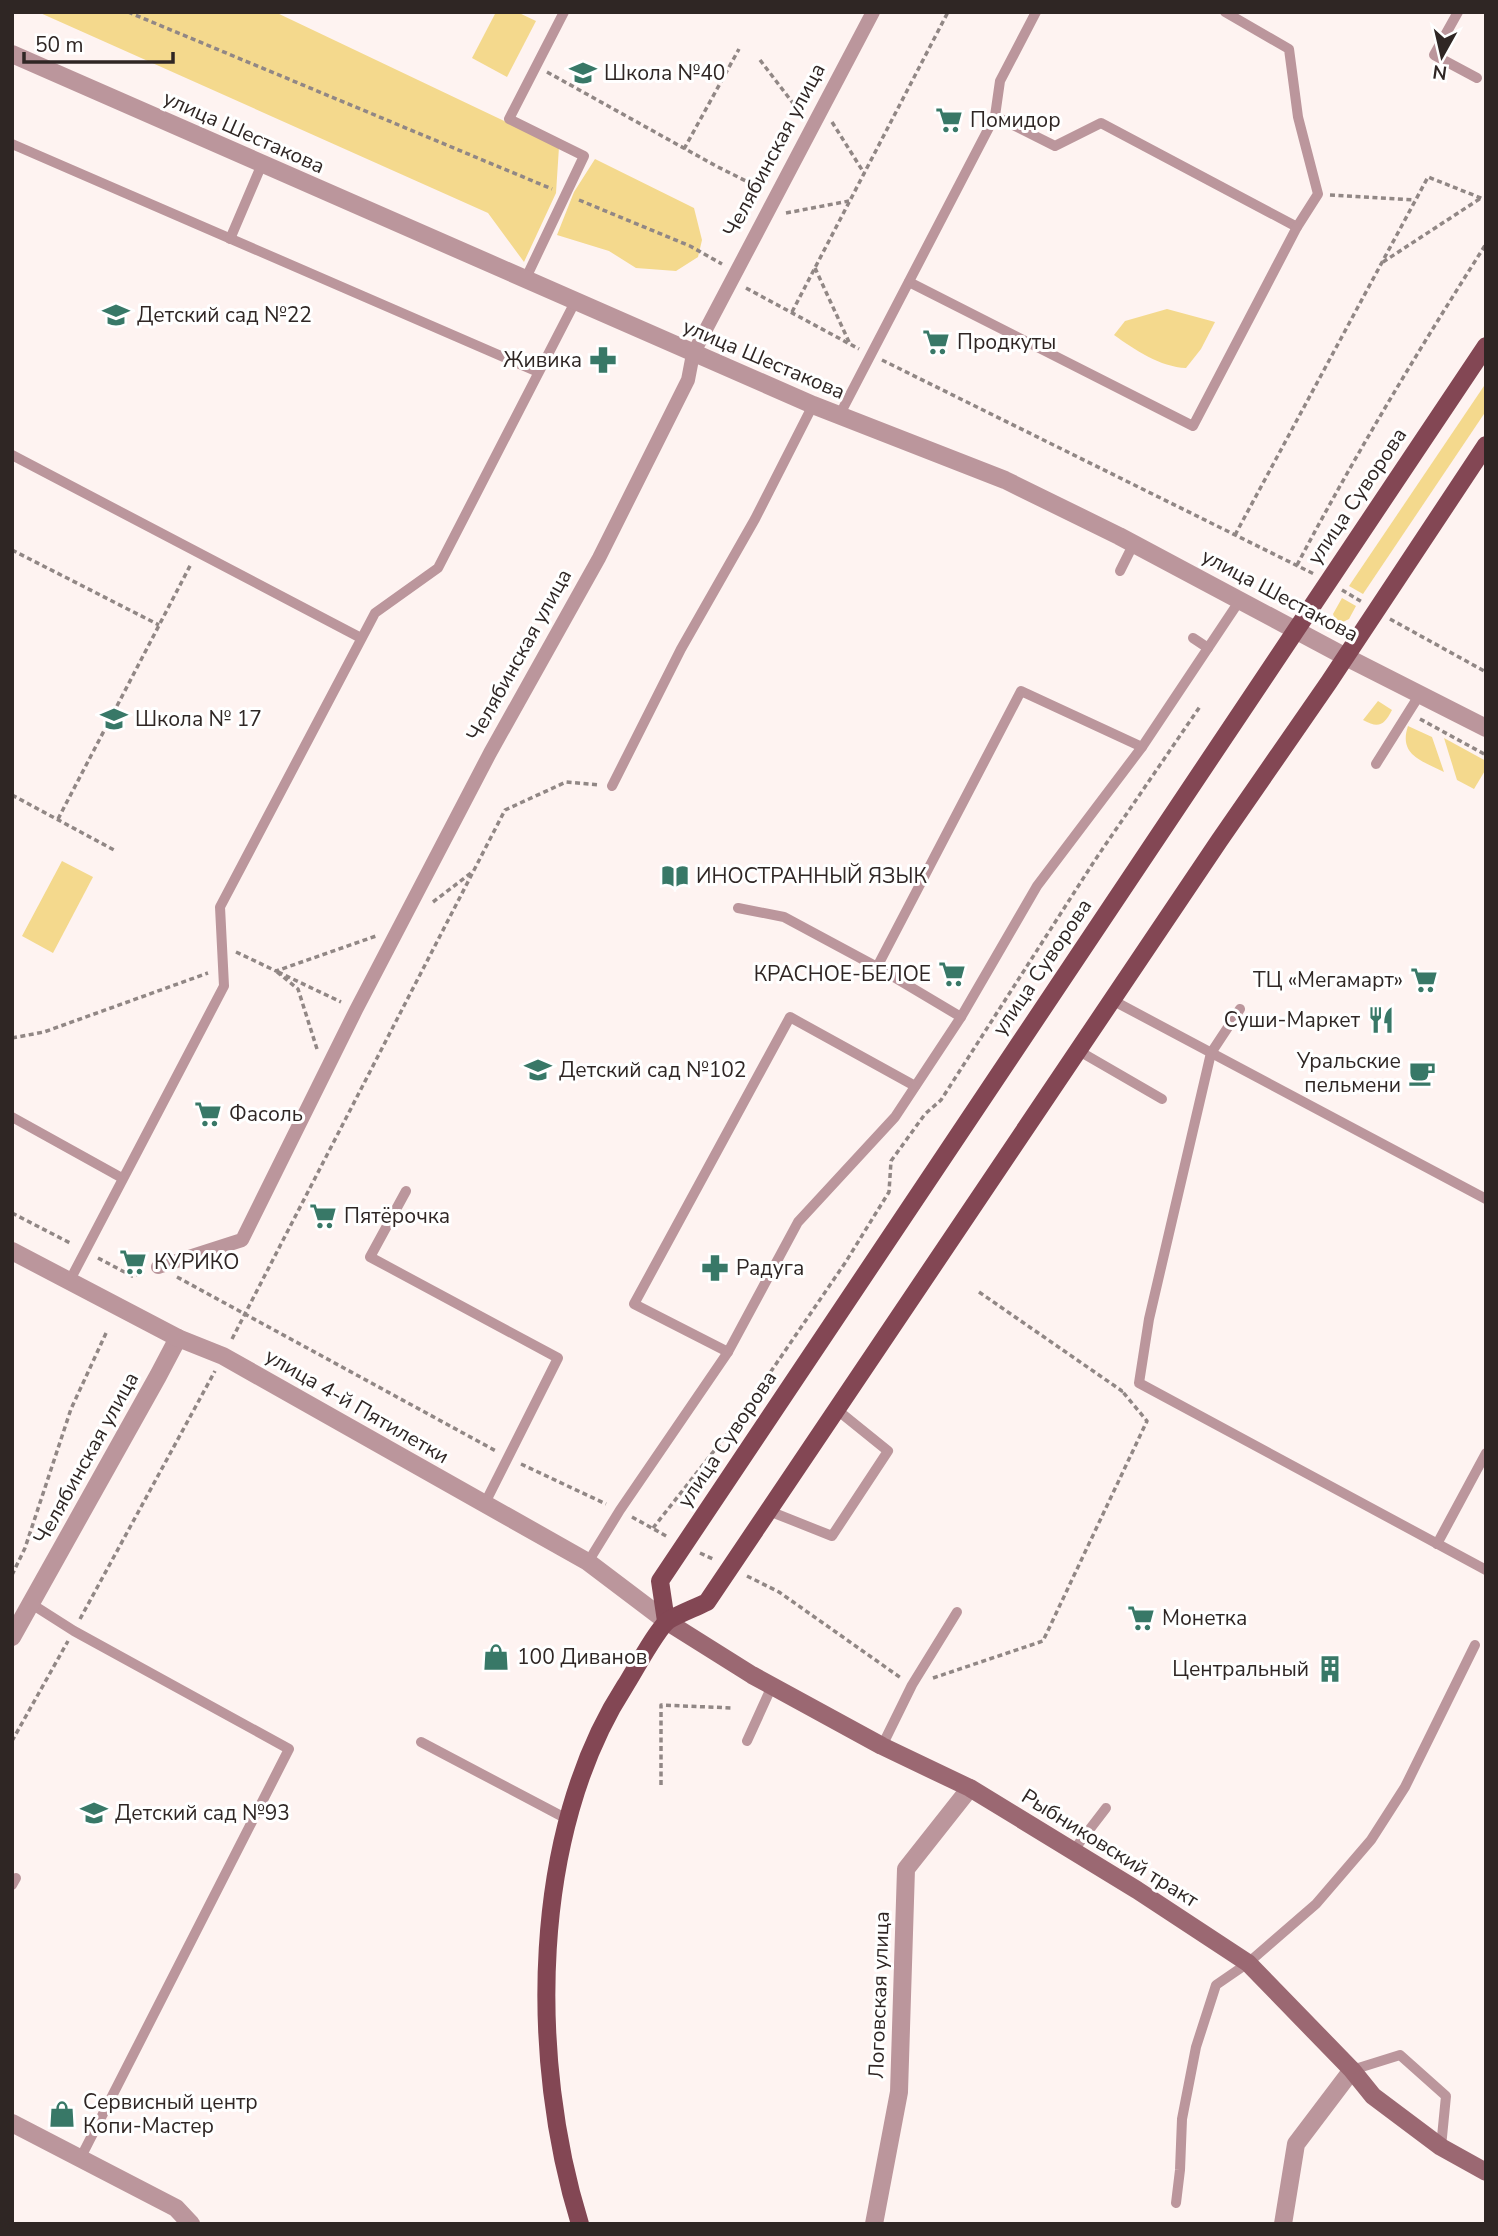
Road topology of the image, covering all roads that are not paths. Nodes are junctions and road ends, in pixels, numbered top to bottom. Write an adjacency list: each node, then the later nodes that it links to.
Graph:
1 (564, 12): 13 (lane)
2 (873, 12): 17 (street, Челябинская улица)
3 (1036, 12): 8 (lane)
4 (1225, 12): 11 (lane)
5 (1458, 12): 7 (lane)
6 (12, 54): 10 (street, улица Шестакова)
7 (1477, 78)
8 (995, 116): 11 (lane); 14 (lane)
9 (12, 144): 12 (lane)
10 (262, 164): 12 (lane); 13 (street, улица Шестакова)
11 (1297, 227): 14 (lane)
12 (230, 239): 18 (lane)
13 (525, 280): 15 (street, улица Шестакова)
14 (909, 282): 20 (lane)
15 (575, 302): 17 (street, улица Шестакова); 18 (lane)
16 (1486, 346): 26 (main road, улица Суворова)
17 (693, 354): 19 (street, улица Шестакова); 50 (street, Челябинская улица)
18 (538, 372): 27 (lane)
19 (813, 405): 20 (street, улица Шестакова); 35 (lane)
20 (839, 416): 23 (street, улица Шестакова)
21 (1486, 445): 30 (main road)
22 (12, 455): 27 (lane)
23 (1134, 543): 24 (lane); 25 (street, улица Шестакова)
24 (1120, 571)
25 (1240, 600): 26 (street, улица Шестакова); 29 (lane)
26 (1295, 629): 30 (street, улица Шестакова); 63 (main road, улица Суворова)
27 (361, 638): 46 (lane)
28 (1193, 638): 29 (lane)
29 (1209, 648): 33 (lane)
30 (1344, 656): 31 (street, улица Шестакова); 38 (main road)
31 (1420, 694): 32 (street, улица Шестакова); 34 (lane)
32 (1486, 728)
33 (1142, 747): 37 (lane); 40 (lane)
34 (1376, 764)
35 (612, 786)
36 (738, 908): 37 (lane)
37 (877, 967): 40 (lane)
38 (1112, 1000): 41 (main road); 42 (lane)
39 (1240, 1009): 42 (lane)
40 (961, 1017): 43 (lane)
41 (1079, 1051): 44 (lane); 54 (main road)
42 (1211, 1053): 48 (lane); 58 (lane)
43 (915, 1086): 53 (lane); 53 (lane)
44 (1162, 1100)
45 (12, 1117): 46 (lane)
46 (122, 1178): 51 (lane)
47 (406, 1191): 56 (lane)
48 (1486, 1199)
49 (12, 1251): 51 (street, улица 4-й Пятилетки)
50 (158, 1267)
51 (69, 1282): 52 (street, улица 4-й Пятилетки)
52 (178, 1338): 56 (street, улица 4-й Пятилетки); 61 (street, Челябинская улица)
53 (728, 1352): 59 (lane)
54 (836, 1409): 57 (main road); 57 (lane)
55 (1486, 1453): 58 (lane)
56 (484, 1505): 59 (street, улица 4-й Пятилетки)
57 (769, 1511): 63 (main road)
58 (1437, 1544): 60 (lane)
59 (588, 1562): 63 (street, улица 4-й Пятилетки)
60 (1486, 1570)
61 (30, 1603): 64 (street, Челябинская улица); 78 (lane)
62 (957, 1612): 69 (lane)
63 (666, 1621): 66 (main road, Рыбниковский тракт); 72 (main road)
64 (12, 1637)
65 (1475, 1645): 74 (lane)
66 (772, 1686): 67 (lane); 69 (main road, Рыбниковский тракт)
67 (747, 1741)
68 (421, 1742): 72 (lane)
69 (882, 1746): 70 (main road, Рыбниковский тракт)
70 (970, 1788): 73 (main road, Рыбниковский тракт); 83 (street, Логовская улица)
71 (1106, 1808): 73 (lane)
72 (567, 1819): 82 (main road)
73 (1073, 1851): 74 (main road, Рыбниковский тракт)
74 (1248, 1963): 75 (main road, Рыбниковский тракт); 80 (lane)
75 (1352, 2070): 77 (main road, Рыбниковский тракт); 77 (lane); 84 (street)
76 (12, 2123): 78 (street)
77 (1441, 2147): 79 (main road, Рыбниковский тракт)
78 (81, 2157): 81 (street)
79 (1486, 2172)
80 (1176, 2203)
81 (191, 2224)
82 (580, 2224)
83 (874, 2224)
84 (1283, 2224)

